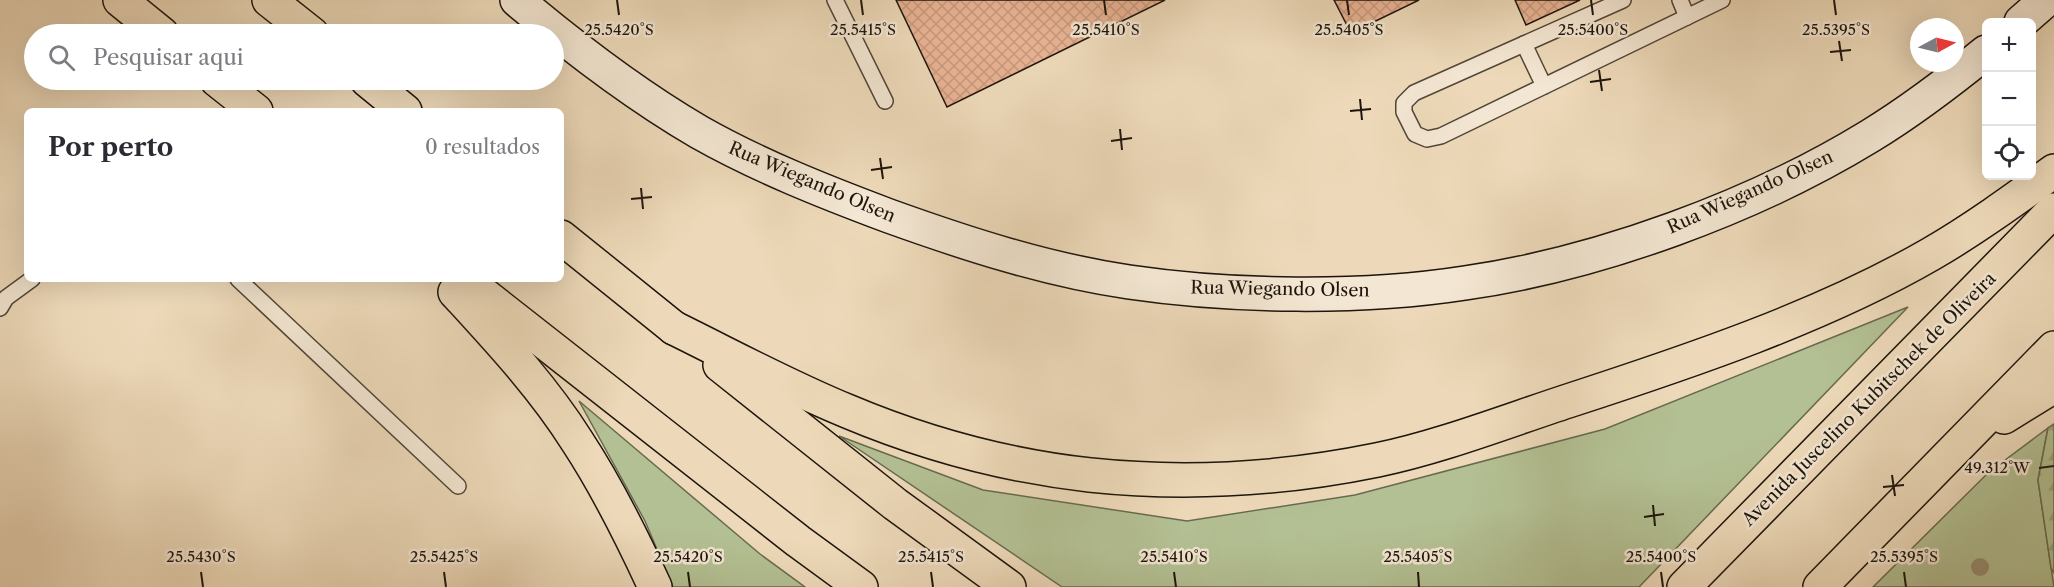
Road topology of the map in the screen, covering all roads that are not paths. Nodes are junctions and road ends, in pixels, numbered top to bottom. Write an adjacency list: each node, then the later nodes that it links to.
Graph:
1 (120, 0): 11 (highway)
2 (269, 0): 12 (highway)
3 (517, 0): 13 (main road, Rua Wiegando Olsen)
4 (835, 0): 20 (lane)
5 (1623, 0): 15 (lane)
6 (1680, 0): 9 (lane)
7 (1722, 0): 9 (lane)
8 (2046, 0): 10 (main road)
9 (1687, 17): 17 (lane)
10 (2026, 18)
11 (150, 24)
12 (299, 24)
13 (548, 24)
14 (564, 37): 16 (main road, Rua Wiegando Olsen)
15 (1524, 44): 17 (lane); 17 (lane)
16 (1982, 55)
17 (1544, 86)
18 (230, 90): 21 (highway)
19 (379, 90): 22 (highway)
20 (885, 101)
21 (252, 108)
22 (401, 108)
23 (2054, 171): 31 (highway)
24 (2054, 210): 39 (highway, Avenida Juscelino Kubitschek de Oliveira)
25 (564, 239): 31 (highway)
26 (28, 282): 30 (lane)
27 (241, 282): 35 (lane)
28 (447, 282): 36 (highway)
29 (468, 282): 37 (highway)
30 (0, 308)
31 (674, 328): 38 (highway)
32 (2054, 348): 34 (highway)
33 (2054, 386): 34 (highway)
34 (1955, 449): 40 (highway)
35 (458, 486)
36 (655, 587)
37 (861, 587)
38 (1009, 587)
39 (1684, 587)
40 (1820, 587)

